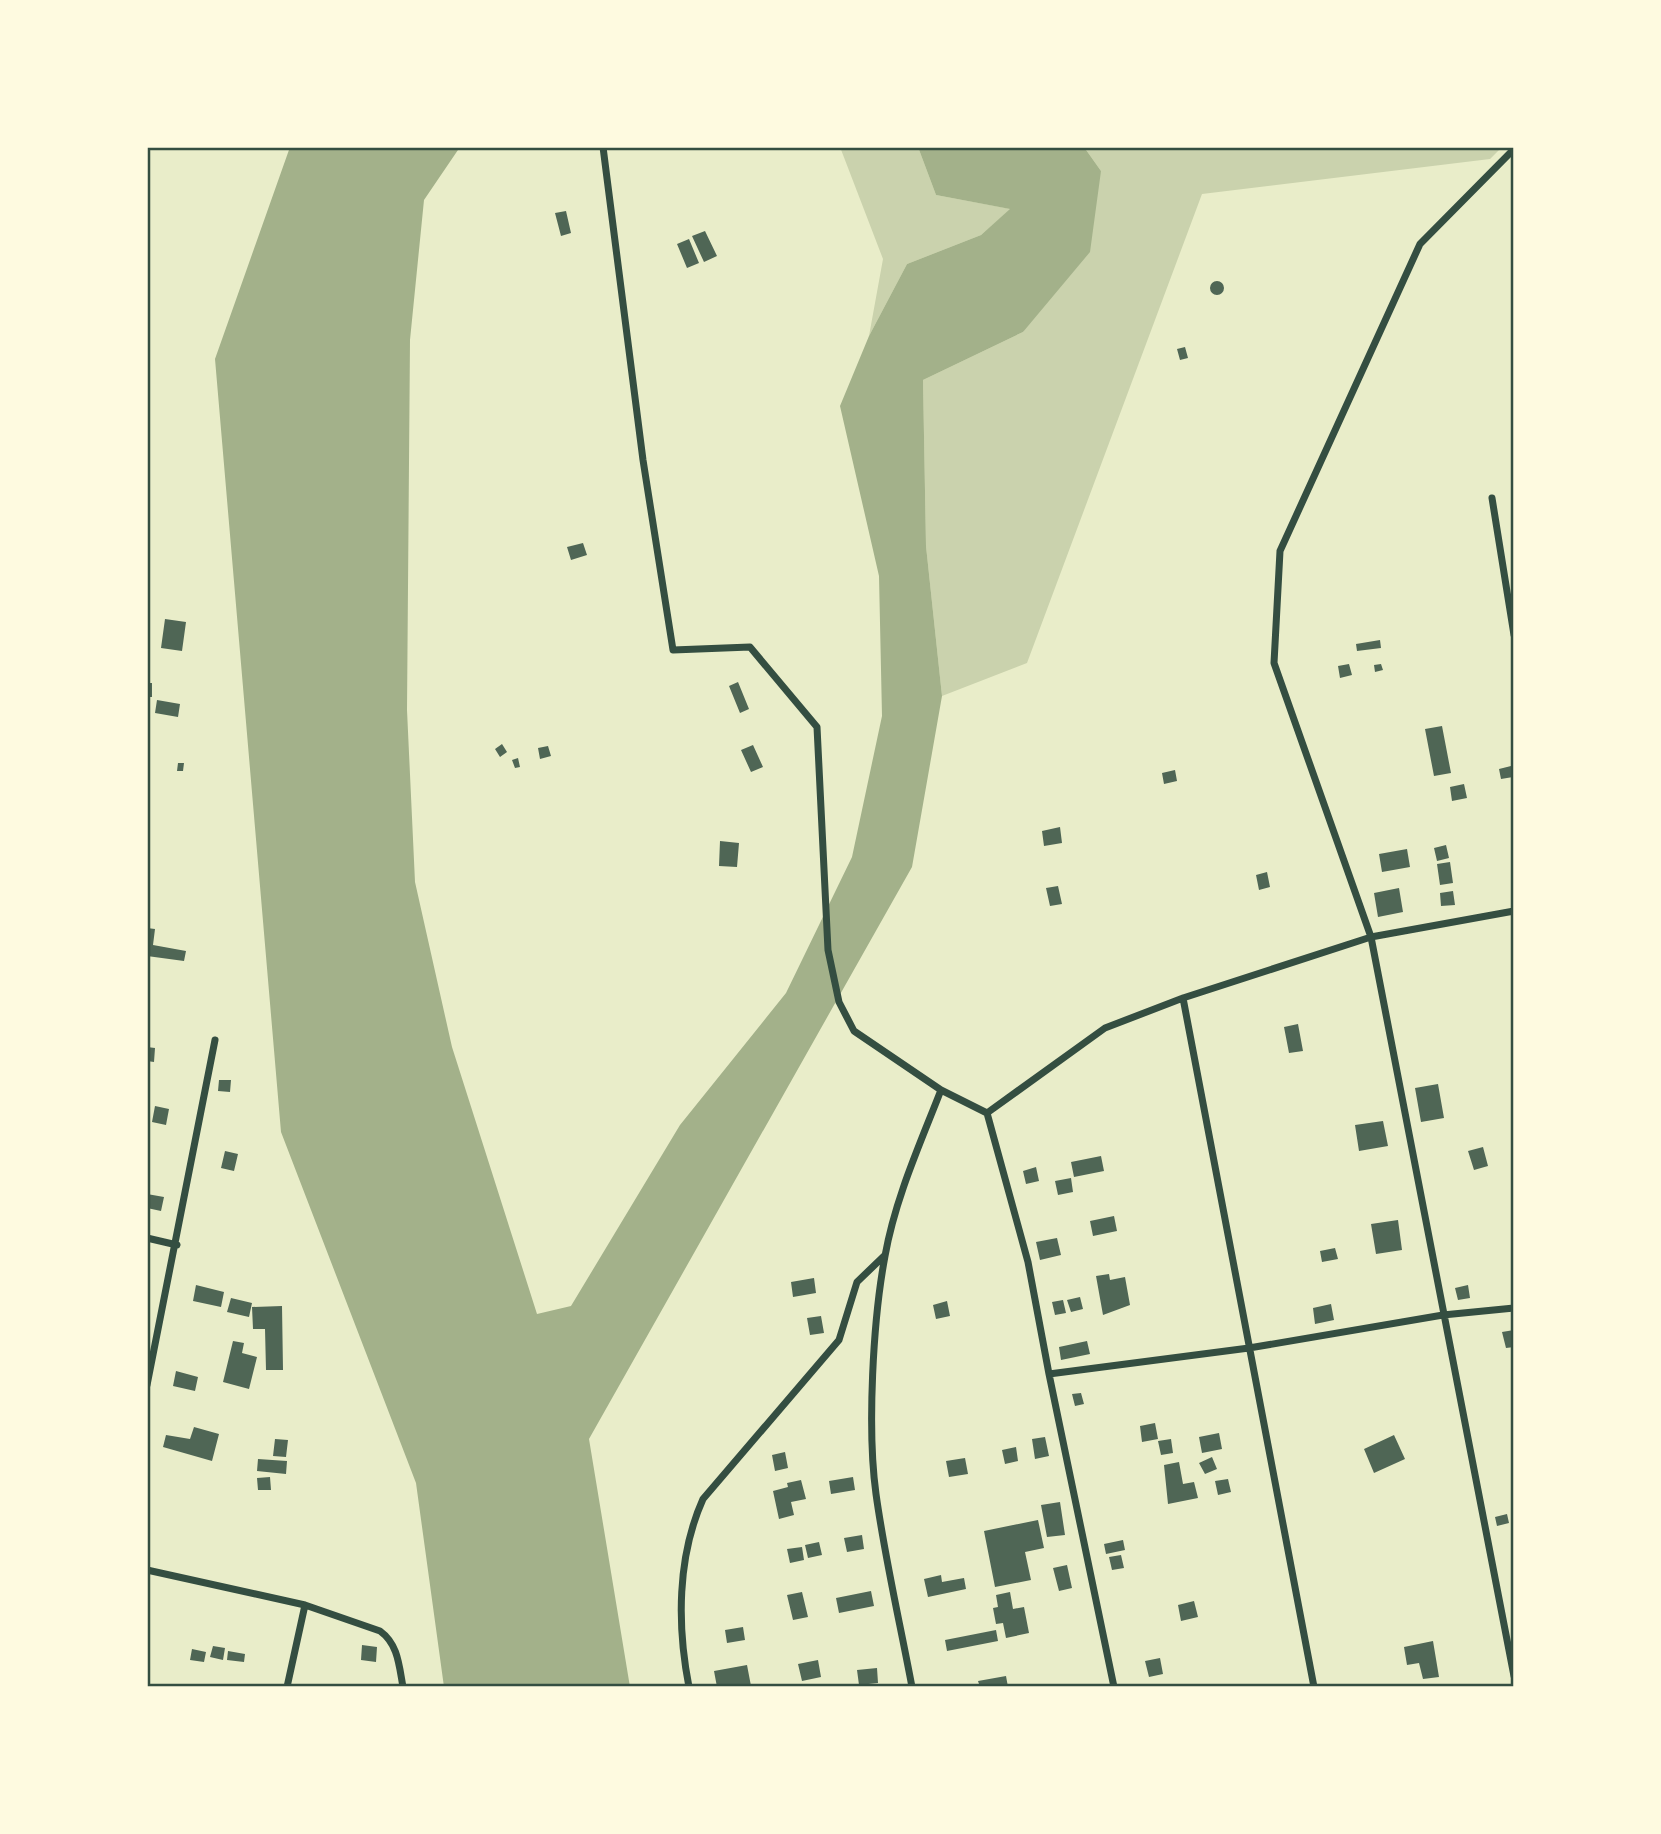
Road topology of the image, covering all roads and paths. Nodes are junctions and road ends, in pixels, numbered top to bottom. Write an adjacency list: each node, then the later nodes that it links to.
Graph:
1 (603, 147): 9 (street)
2 (1514, 149): 6 (street)
3 (1492, 498): 4 (street)
4 (1514, 635)
5 (1514, 911): 6 (street)
6 (1371, 937): 7 (street); 15 (street)
7 (1183, 998): 10 (street); 16 (street)
8 (215, 1040): 12 (street)
9 (941, 1090): 10 (street); 13 (street)
10 (987, 1113): 17 (street)
11 (147, 1238): 12 (street)
12 (177, 1245): 18 (street)
13 (885, 1255): 24 (street); 25 (street)
14 (1514, 1308): 15 (street)
15 (1443, 1315): 16 (street); 21 (street)
16 (1249, 1348): 17 (street); 27 (street)
17 (1049, 1374): 26 (street)
18 (147, 1385)
19 (147, 1570): 20 (street)
20 (305, 1605): 22 (street); 23 (street)
21 (1514, 1676)
22 (287, 1687)
23 (403, 1687)
24 (689, 1687)
25 (912, 1687)
26 (1114, 1687)
27 (1314, 1687)

